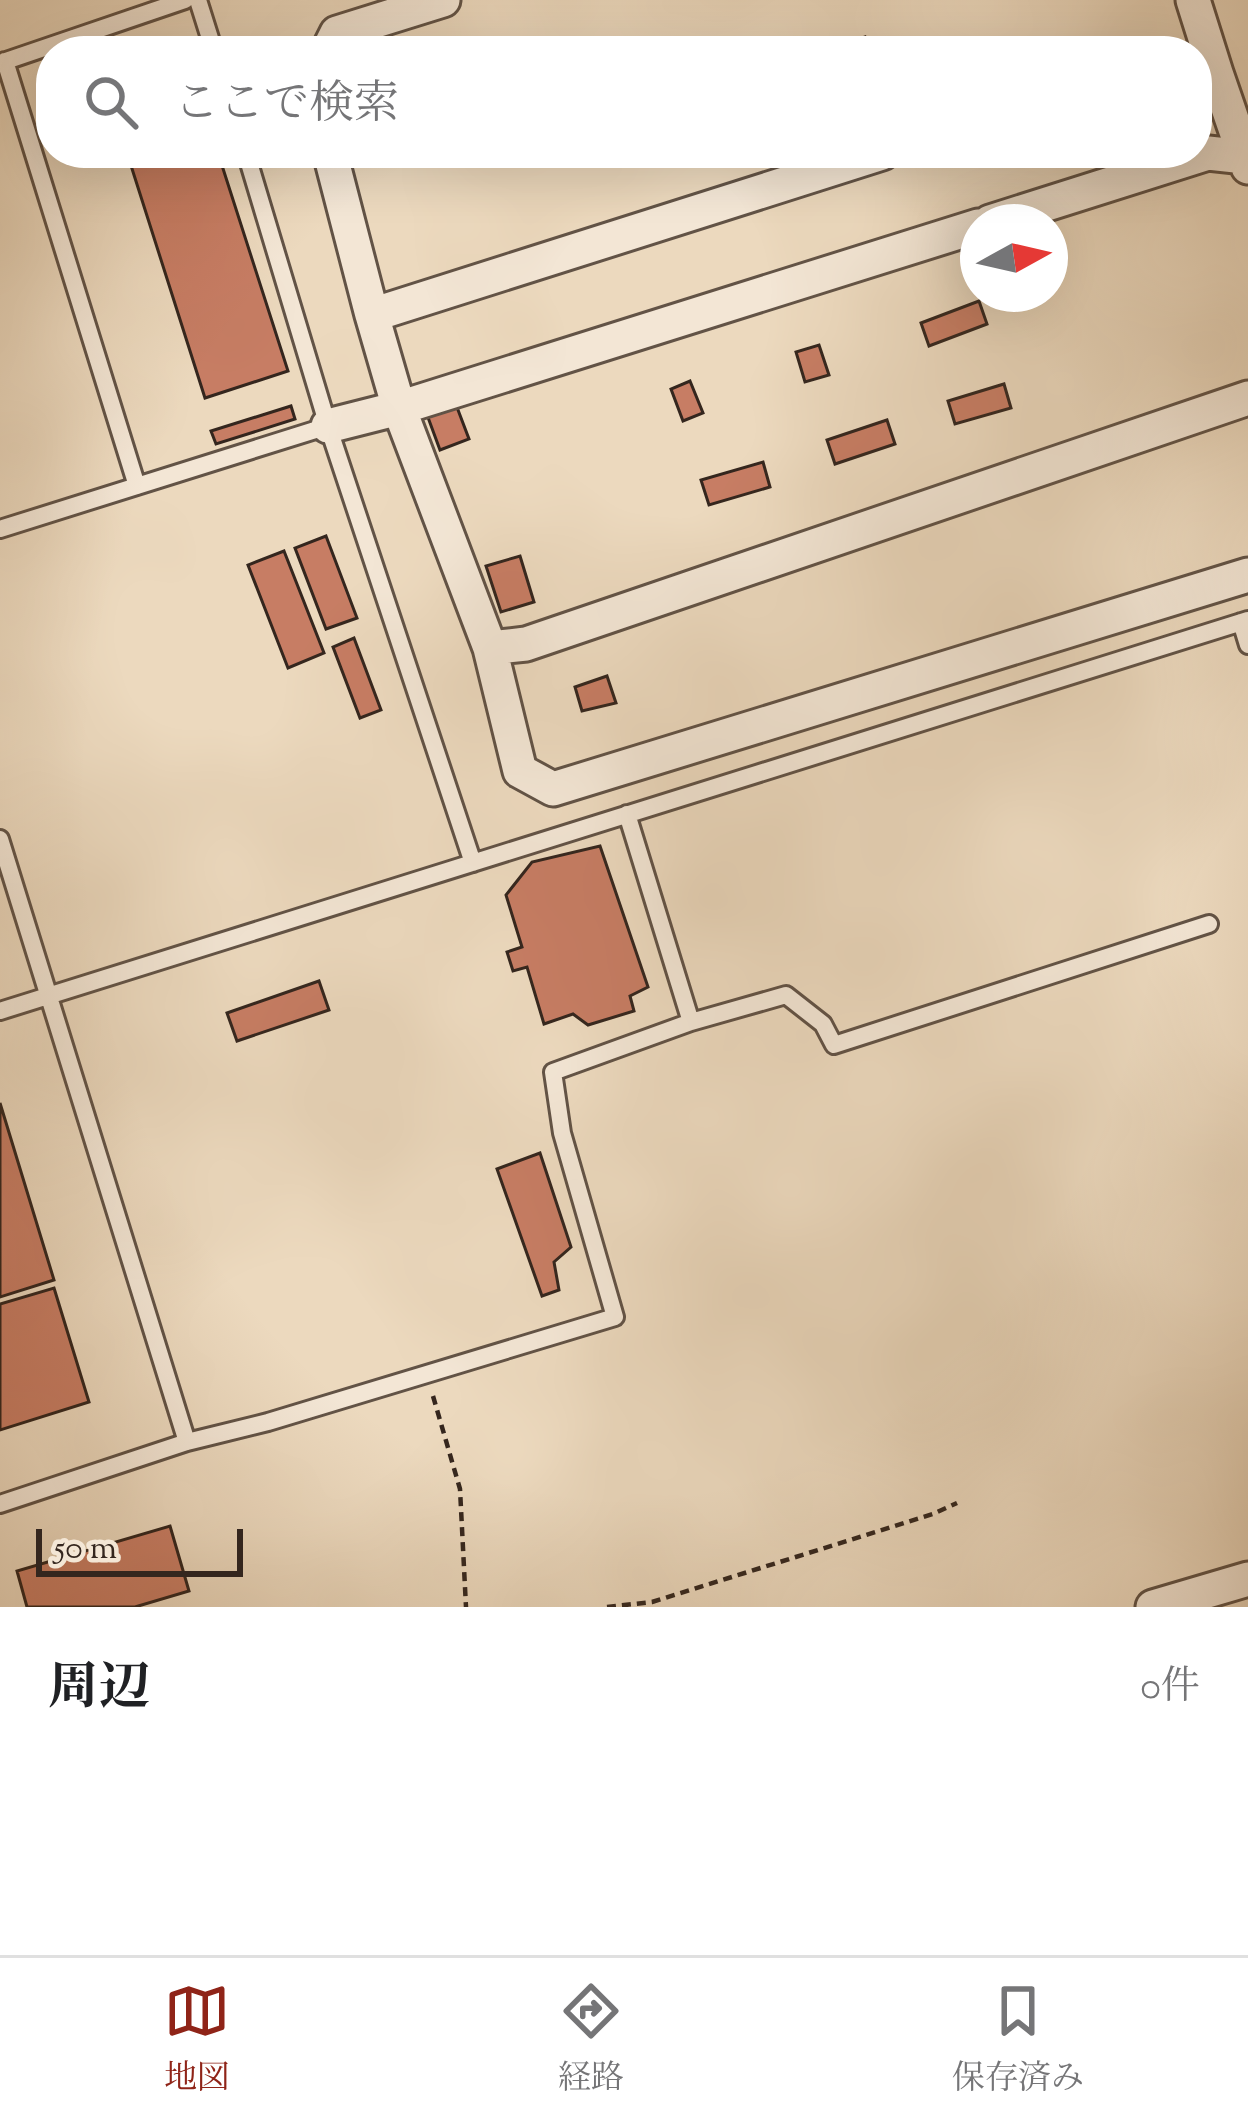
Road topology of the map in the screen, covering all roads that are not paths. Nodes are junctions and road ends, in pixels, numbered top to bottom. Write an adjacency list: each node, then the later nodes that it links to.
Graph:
1 (185, 0): 5 (lane)
2 (199, 0): 6 (lane)
3 (442, 0): 7 (street)
4 (1193, 0): 8 (street)
5 (79, 36)
6 (210, 36)
7 (336, 36)
8 (1200, 36)
9 (36, 50): 10 (lane)
10 (2, 62): 24 (lane)
11 (1212, 82): 13 (street)
12 (1212, 155): 13 (street)
13 (1246, 162)
14 (251, 168): 23 (lane)
15 (334, 168): 20 (street)
16 (835, 168): 20 (street)
17 (1163, 168): 18 (street)
18 (1048, 204)
19 (960, 232): 22 (street)
20 (372, 315): 22 (street)
21 (1248, 398): 29 (street)
22 (399, 408): 23 (street); 29 (street)
23 (328, 426): 24 (lane); 32 (lane)
24 (137, 486): 25 (lane)
25 (0, 530)
26 (1248, 575): 29 (street)
27 (1244, 621): 28 (lane); 30 (lane)
28 (1248, 645)
29 (490, 648)
30 (628, 814): 32 (lane); 36 (lane)
31 (0, 839): 34 (lane)
32 (473, 863): 34 (lane)
33 (1209, 924): 36 (lane)
34 (50, 996): 35 (lane); 37 (lane)
35 (0, 1011)
36 (691, 1022): 37 (lane)
37 (187, 1442): 38 (lane)
38 (0, 1504)
39 (1248, 1579): 40 (street)
40 (1153, 1607)

